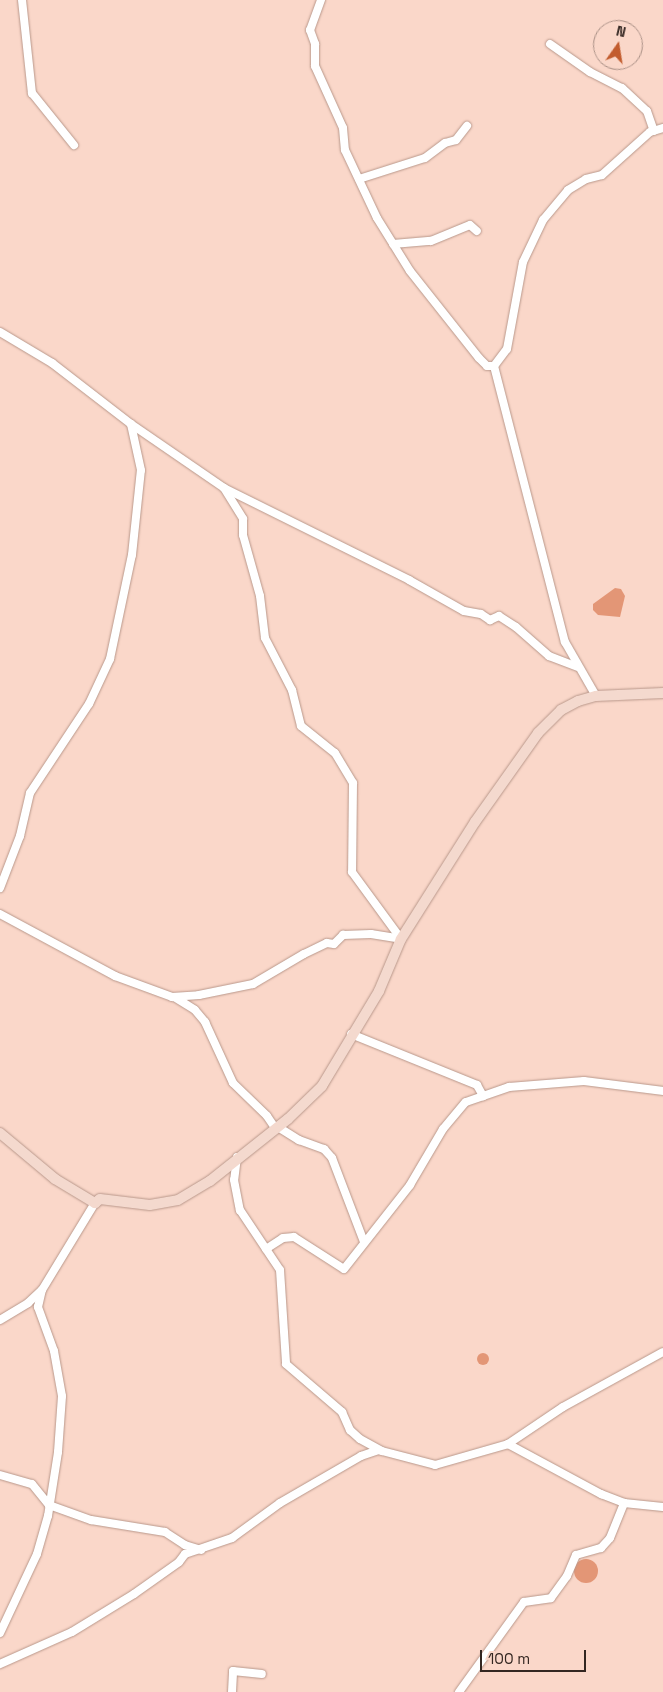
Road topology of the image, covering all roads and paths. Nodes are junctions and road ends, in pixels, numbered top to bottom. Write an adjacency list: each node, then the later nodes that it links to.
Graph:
1 (22, 0): 7 (street)
2 (321, 0): 8 (street)
3 (550, 44): 6 (street)
4 (467, 126): 8 (street)
5 (663, 128): 6 (street)
6 (654, 131): 12 (street)
7 (74, 145)
8 (359, 179): 10 (street)
9 (477, 231): 10 (street)
10 (393, 244): 12 (street)
11 (0, 332): 13 (street)
12 (494, 366): 15 (street)
13 (131, 424): 14 (street); 18 (street)
14 (224, 488): 15 (street); 20 (street)
15 (578, 667): 17 (street)
16 (663, 693): 17 (street)
17 (596, 696): 20 (street)
18 (0, 888)
19 (0, 914): 21 (street)
20 (401, 939): 21 (street); 22 (street)
21 (172, 997): 25 (street)
22 (351, 1034): 24 (street); 25 (street)
23 (663, 1091): 24 (street)
24 (483, 1096): 29 (street)
25 (276, 1128): 27 (street); 29 (street)
26 (0, 1133): 28 (street)
27 (237, 1157): 28 (street); 30 (street)
28 (95, 1203): 31 (street)
29 (364, 1242): 30 (street)
30 (266, 1249): 35 (street)
31 (42, 1290): 32 (street); 38 (street)
32 (0, 1320)
33 (663, 1352): 34 (street)
34 (508, 1444): 35 (street); 37 (street)
35 (389, 1455): 40 (street)
36 (0, 1474): 38 (street)
37 (624, 1503): 39 (street); 45 (street)
38 (49, 1505): 40 (street); 41 (street)
39 (663, 1507)
40 (202, 1550): 42 (street)
41 (0, 1633)
42 (0, 1664)
43 (262, 1674): 44 (street)
44 (232, 1692)
45 (459, 1692)

